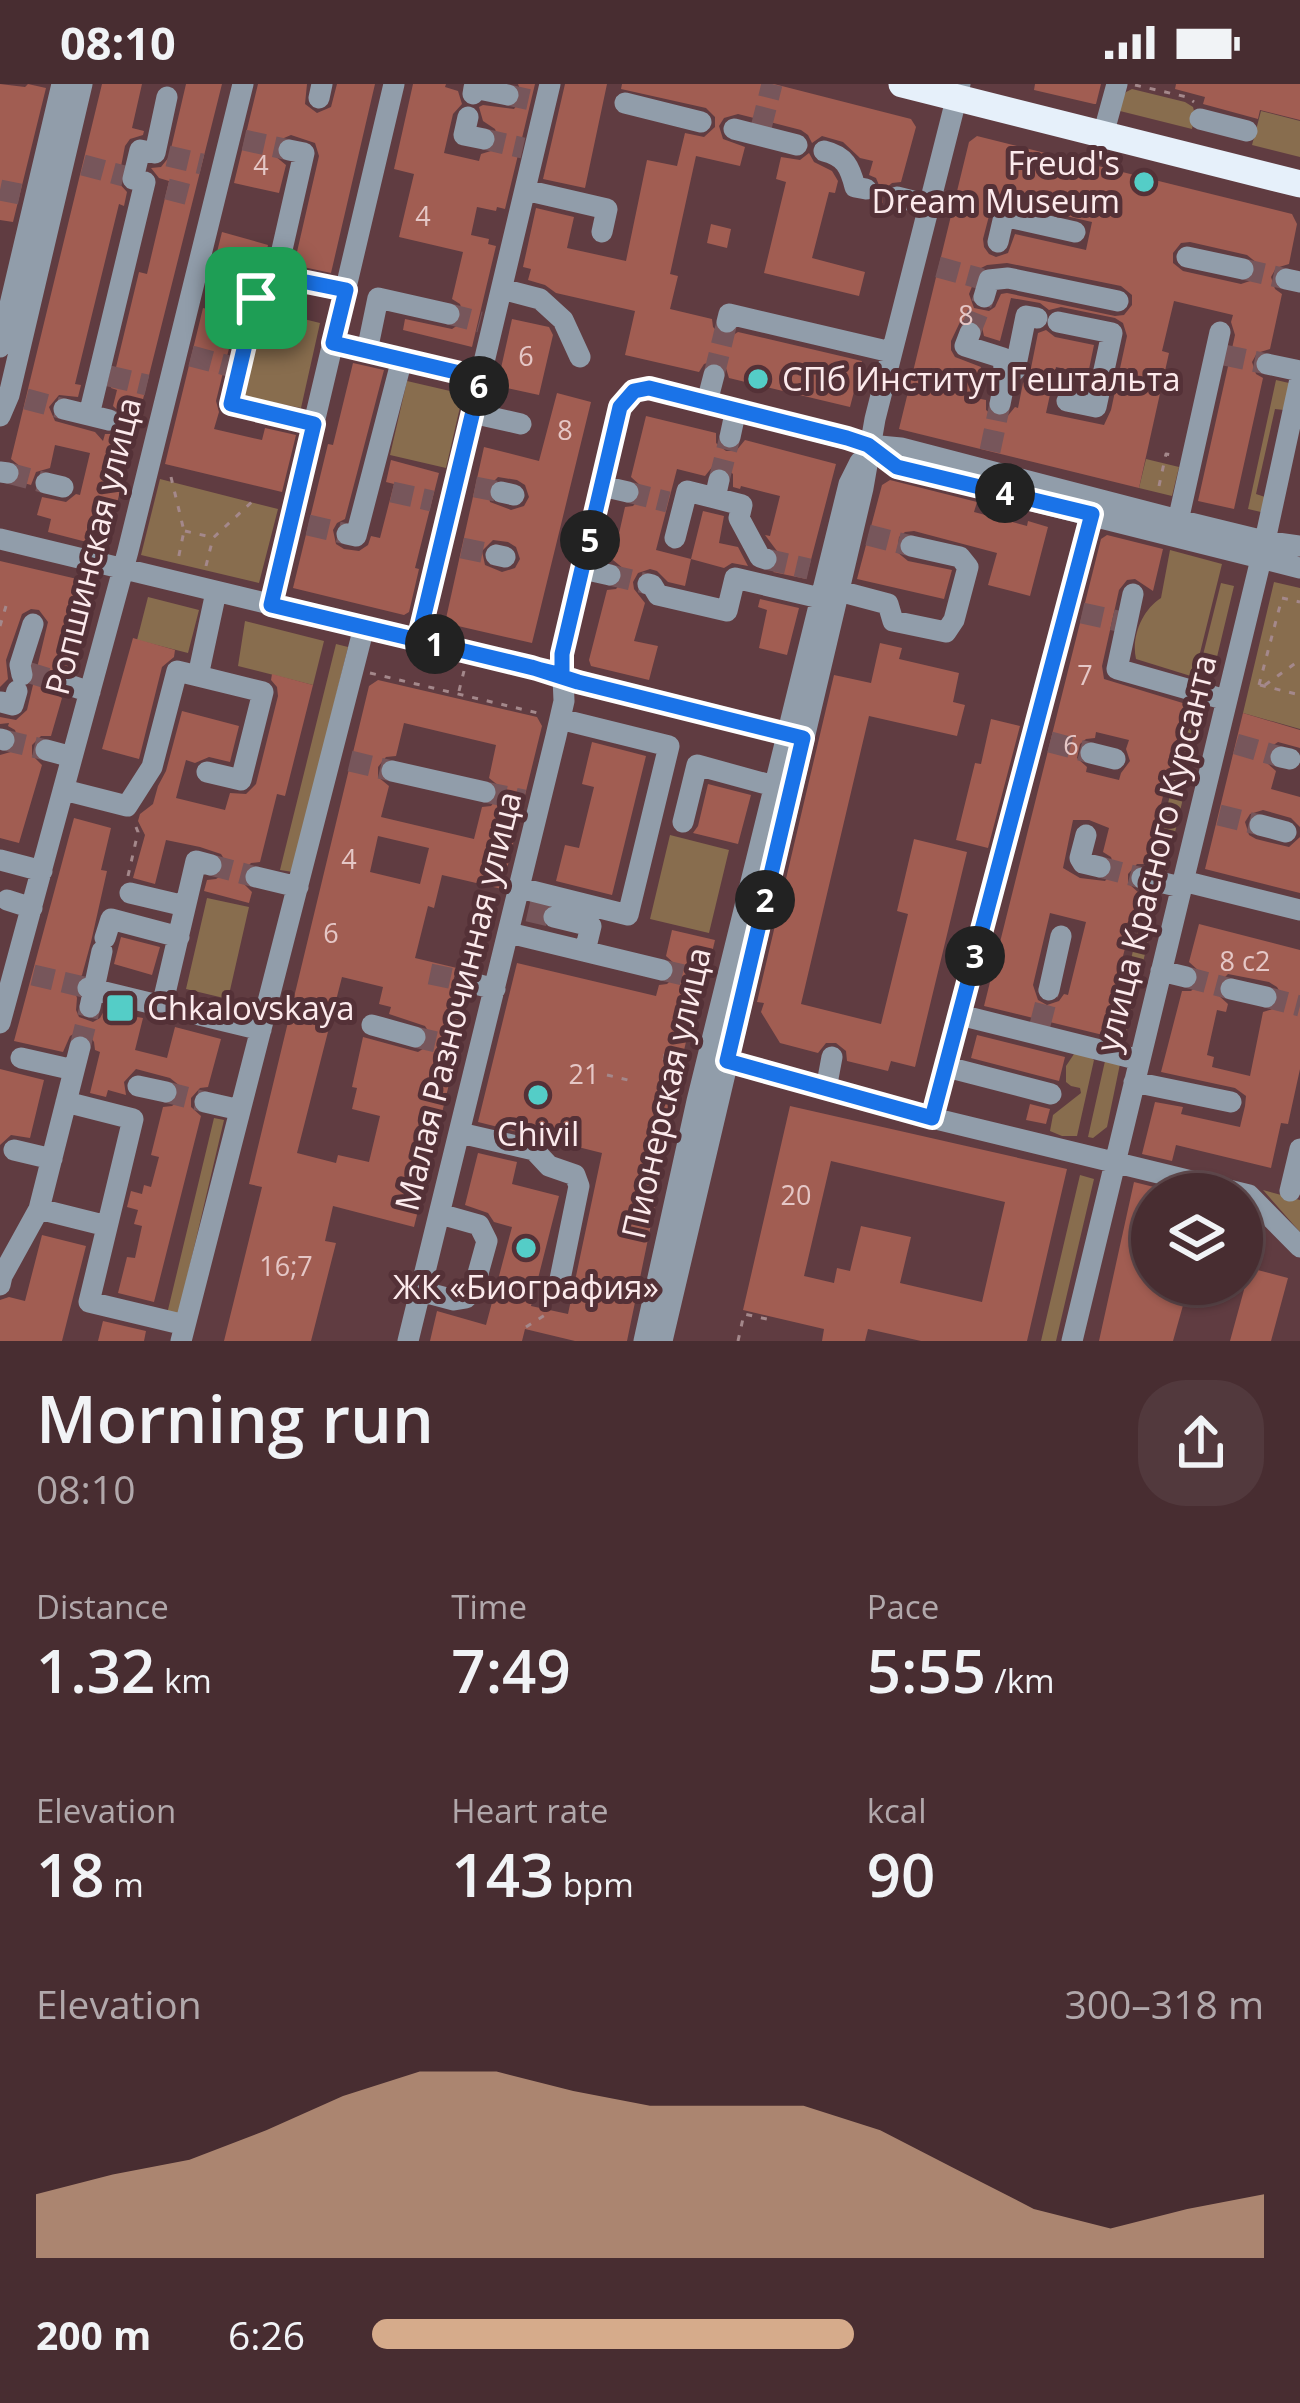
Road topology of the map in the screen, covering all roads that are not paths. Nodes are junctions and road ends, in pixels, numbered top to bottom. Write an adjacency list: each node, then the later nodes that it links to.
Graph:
1 (62, 84): 22 (street)
2 (82, 84): 22 (street)
3 (242, 84): 80 (street, Ропшинская улица)
4 (394, 84): 38 (street)
5 (902, 84): 7 (main road)
6 (1117, 84): 17 (street)
7 (958, 91): 17 (main road); 29 (street, Пионерская улица)
8 (508, 95): 18 (street)
9 (543, 96): 26 (street)
10 (167, 97): 61 (street)
11 (625, 104): 13 (street)
12 (1200, 119): 14 (street)
13 (701, 122)
14 (1224, 126): 16 (street); 23 (street)
15 (734, 130): 19 (street)
16 (1247, 131)
17 (1103, 135): 23 (main road)
18 (484, 140)
19 (797, 145)
20 (289, 150): 36 (street)
21 (824, 151): 25 (street)
22 (64, 161): 28 (street)
23 (1215, 163): 24 (main road)
24 (1300, 184)
25 (866, 189)
26 (525, 190): 30 (street); 37 (street)
27 (897, 197): 29 (street)
28 (36, 198): 47 (street); 59 (street)
29 (929, 205): 33 (street, Пионерская улица)
30 (602, 232)
31 (1075, 232): 41 (street)
32 (1187, 257): 35 (street)
33 (915, 261): 34 (street); 49 (street, Пионерская улица)
34 (938, 267)
35 (1243, 269)
36 (276, 276): 38 (street); 40 (street)
37 (502, 289): 50 (street); 55 (street)
38 (346, 290): 45 (street)
39 (229, 292): 40 (street)
40 (256, 298): 64 (street)
41 (1118, 301)
42 (449, 314): 48 (street)
43 (727, 322): 49 (street)
44 (970, 333): 56 (street)
45 (333, 343): 48 (street); 64 (street)
46 (1220, 346): 71 (street)
47 (0, 347)
48 (367, 351): 51 (street)
49 (892, 352): 67 (street, Пионерская улица)
50 (580, 357)
51 (402, 359): 55 (street); 72 (street)
52 (1267, 364): 54 (street)
53 (714, 375): 58 (street)
54 (1300, 375): 77 (street, улица Красного Курсанта)
55 (481, 378): 63 (street)
56 (1005, 380): 57 (street); 60 (street)
57 (1067, 401)
58 (707, 402): 62 (street); 68 (street, Малая Разночинная улица)
59 (12, 403)
60 (1000, 404)
61 (64, 409)
62 (736, 410): 66 (street); 67 (street)
63 (472, 413): 65 (street); 90 (street)
64 (314, 424): 87 (street)
65 (521, 424)
66 (730, 436)
67 (868, 445): 70 (street); 84 (street, Пионерская улица); 84 (street, Пионерская улица)
68 (602, 486): 69 (street); 81 (street, Малая Разночинная улица)
69 (628, 492)
70 (1094, 506): 71 (street); 140 (street)
71 (1176, 528): 77 (street)
72 (347, 534)
73 (675, 538): 78 (street)
74 (0, 539): 80 (street)
75 (911, 546): 84 (street)
76 (1300, 546): 77 (street)
77 (1262, 550): 79 (street); 96 (street, улица Красного Курсанта)
78 (766, 559)
79 (1300, 568)
80 (123, 569): 83 (street); 95 (street, Ропшинская улица)
81 (583, 569): 82 (street); 91 (street, Малая Разночинная улица)
82 (610, 575)
83 (210, 583): 87 (street); 92 (street)
84 (823, 583): 85 (street); 98 (street, Пионерская улица)
85 (648, 584)
86 (1133, 594): 96 (street)
87 (271, 605): 89 (street)
88 (33, 624): 93 (street)
89 (364, 627): 90 (street); 119 (street)
90 (418, 640): 91 (street)
91 (562, 675): 97 (street, Малая Разночинная улица); 98 (street)
92 (198, 676): 104 (street); 106 (street)
93 (18, 682)
94 (66, 684): 95 (street)
95 (90, 692): 101 (street, Ропшинская улица)
96 (1226, 700): 118 (street, улица Красного Курсанта)
97 (555, 717): 122 (street, Малая Разночинная улица); 122 (street)
98 (795, 736): 105 (street, Пионерская улица); 148 (street, Пионерская улица)
99 (46, 750): 101 (street)
100 (1091, 753): 102 (street)
101 (72, 758): 106 (street, Ропшинская улица)
102 (1115, 759)
103 (392, 771): 107 (street)
104 (207, 772)
105 (774, 786): 108 (street); 148 (street, Пионерская улица)
106 (64, 790): 115 (street, Ропшинская улица)
107 (485, 792)
108 (683, 821)
109 (1260, 825): 110 (street)
110 (1286, 832)
111 (1086, 835): 114 (street)
112 (0, 860): 115 (street)
113 (211, 865): 123 (street)
114 (1100, 867)
115 (41, 871): 124 (street, Ропшинская улица)
116 (256, 877): 119 (street)
117 (1142, 878): 118 (street)
118 (1182, 884): 125 (street); 132 (street, улица Красного Курсанта)
119 (298, 887): 143 (street)
120 (130, 893): 123 (street)
121 (7, 900): 124 (street)
122 (521, 902): 127 (street, Малая Разночинная улица)
123 (185, 906): 129 (street)
124 (32, 908): 141 (street, Ропшинская улица)
125 (1300, 910)
126 (554, 917): 130 (street)
127 (509, 933): 130 (street); 135 (street, Малая Разночинная улица)
128 (1061, 935): 137 (street)
129 (178, 937): 139 (street); 139 (street)
130 (585, 951): 131 (street)
131 (662, 970)
132 (1161, 970): 133 (street); 151 (street, улица Красного Курсанта)
133 (1186, 977)
134 (468, 982): 135 (street)
135 (495, 989): 161 (street, Малая Разночинная улица)
136 (1232, 989): 138 (street)
137 (1049, 990)
138 (1266, 998)
139 (162, 1006): 143 (street)
140 (960, 1015): 149 (street); 151 (street)
141 (0, 1023)
142 (372, 1025): 144 (street)
143 (261, 1030): 159 (street)
144 (415, 1036)
145 (80, 1047): 150 (street)
146 (832, 1057): 153 (street)
147 (21, 1058): 150 (street)
148 (717, 1059): 153 (street); 176 (street, Пионерская улица); 177 (street, Пионерская улица)
149 (946, 1066): 155 (street); 160 (street)
150 (74, 1070): 156 (street)
151 (1137, 1071): 158 (street); 165 (street, улица Красного Курсанта)
152 (138, 1086): 154 (street)
153 (826, 1089): 160 (street)
154 (166, 1092)
155 (1051, 1094)
156 (66, 1102): 164 (street); 169 (street)
157 (205, 1102): 159 (street)
158 (1231, 1102)
159 (241, 1110): 174 (street)
160 (932, 1118): 165 (street)
161 (460, 1133): 168 (street, Малая Разночинная улица); 172 (street)
162 (1300, 1149): 166 (street)
163 (14, 1150): 164 (street)
164 (52, 1160): 167 (street)
165 (1114, 1164): 170 (street); 178 (street, улица Красного Курсанта)
166 (1290, 1191)
167 (39, 1210): 169 (street); 171 (street)
168 (440, 1214): 173 (street, Малая Разночинная улица); 173 (street)
169 (107, 1226): 174 (street)
170 (1300, 1247)
171 (1, 1278)
172 (559, 1284)
173 (420, 1291): 175 (street, Малая Разночинная улица)
174 (183, 1333)
175 (407, 1341)
176 (644, 1341)
177 (662, 1341)
178 (1072, 1341)

